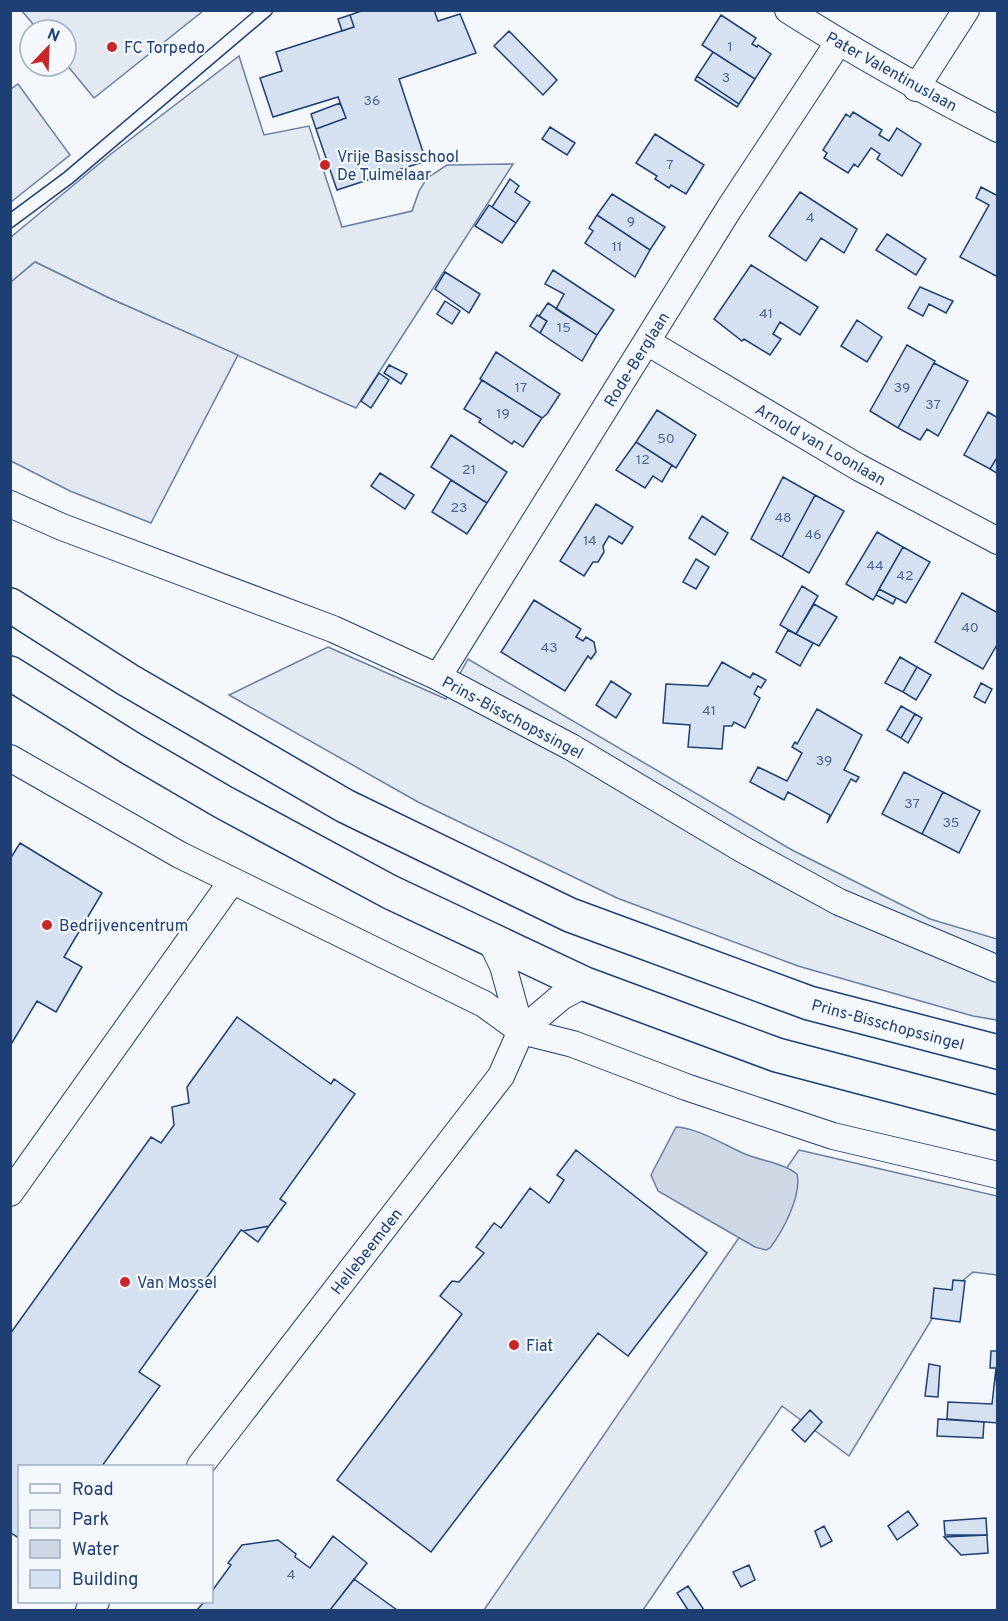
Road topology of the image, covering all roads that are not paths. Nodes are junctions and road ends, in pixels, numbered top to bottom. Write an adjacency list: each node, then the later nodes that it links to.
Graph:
1 (266, 10): 7 (lane)
2 (788, 10): 4 (street, Pater Valentinuslaan)
3 (966, 10): 5 (street)
4 (838, 43): 5 (street, Pater Valentinuslaan); 8 (street, Rode-Berglaan)
5 (916, 88): 6 (street, Pater Valentinuslaan)
6 (998, 129)
7 (10, 221)
8 (647, 342): 10 (street, Arnold van Loonlaan); 13 (street, Rode-Berglaan)
9 (10, 504): 13 (street, Prins-Bisschopssingel)
10 (998, 541)
11 (10, 604): 20 (highway, Prins-Bisschopssingel)
12 (10, 673): 16 (highway)
13 (438, 677): 17 (street, Prins-Bisschopssingel)
14 (10, 758): 15 (street)
15 (232, 880): 19 (street); 23 (street)
16 (491, 941): 18 (highway); 19 (street)
17 (998, 969)
18 (585, 984): 19 (street); 21 (highway)
19 (521, 1030): 22 (street); 24 (street, Hellebeemden)
20 (998, 1052)
21 (998, 1113)
22 (998, 1175)
23 (10, 1192)
24 (202, 1465)

